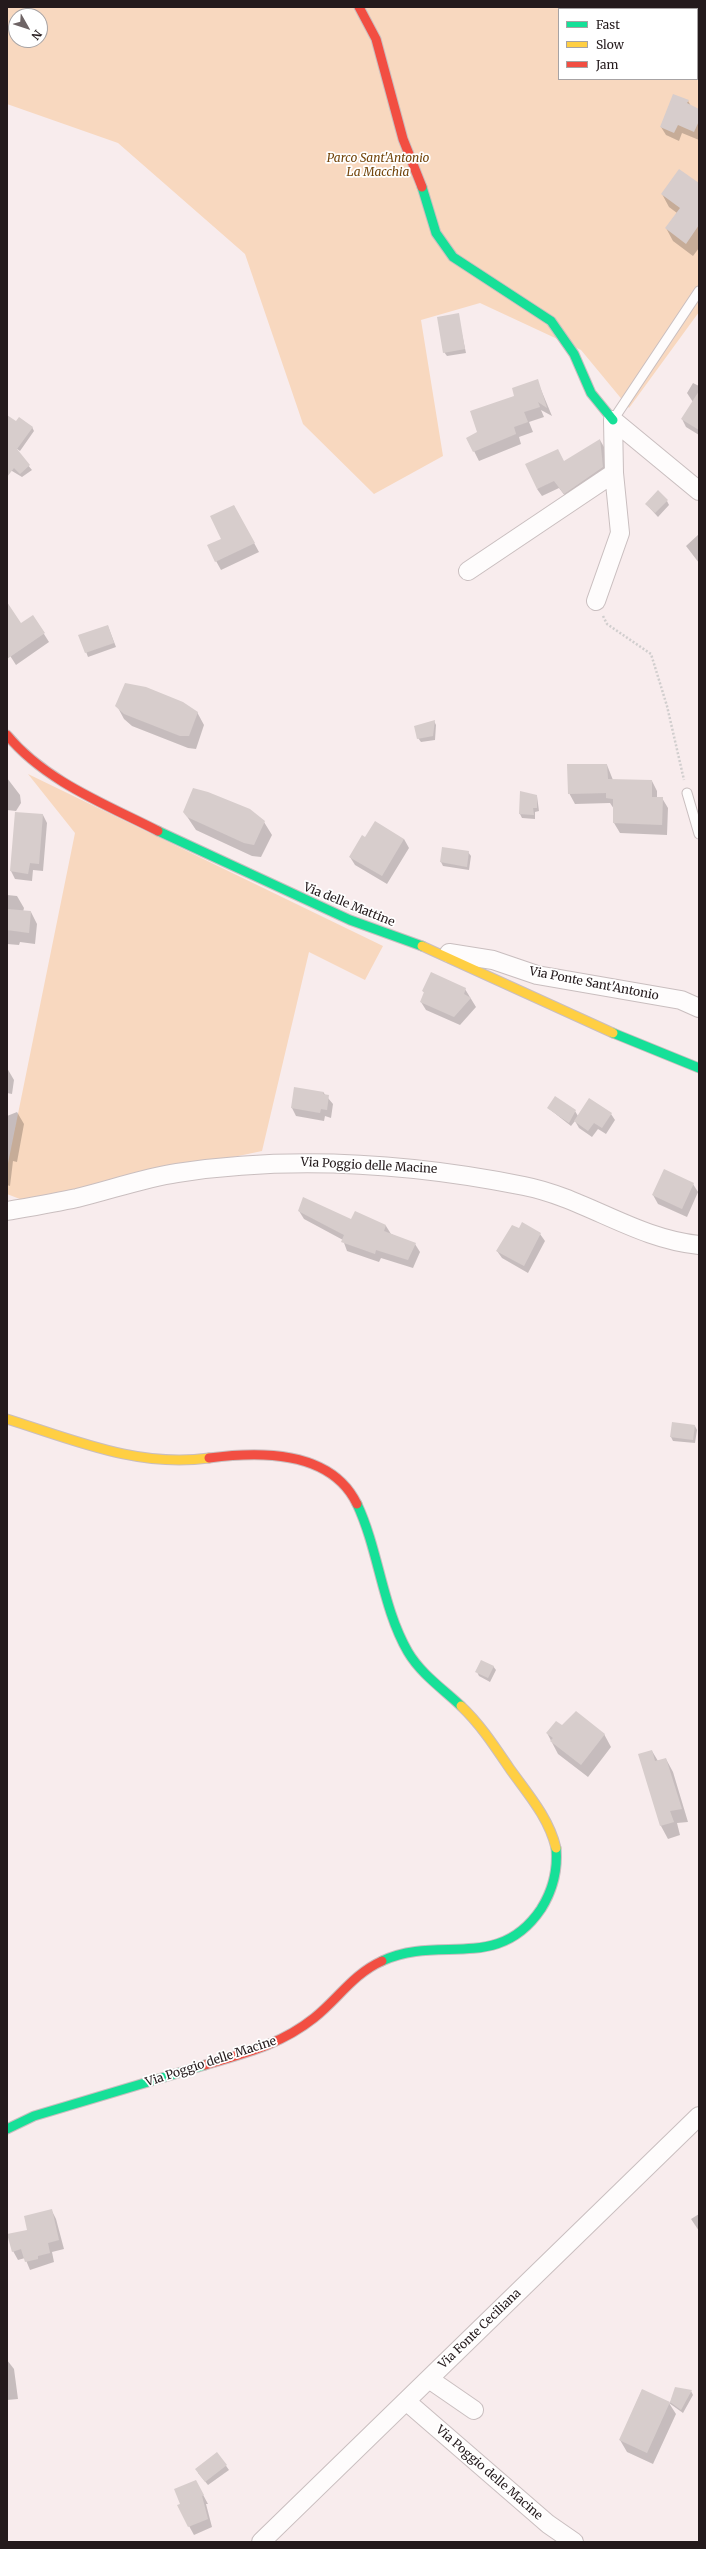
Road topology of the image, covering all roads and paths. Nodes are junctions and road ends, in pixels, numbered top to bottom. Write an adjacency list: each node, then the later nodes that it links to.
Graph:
1 (359, 7): 3 (street)
2 (699, 291): 3 (lane)
3 (613, 420): 4 (street); 5 (street)
4 (614, 473): 6 (street); 7 (street)
5 (699, 491)
6 (468, 571)
7 (596, 601): 9 (path)
8 (7, 735): 11 (street, Via delle Mattine)
9 (687, 793): 10 (lane)
10 (699, 834)
11 (437, 952): 13 (street, Via Ponte Sant'Antonio); 15 (street, Via delle Mattine)
12 (699, 998): 13 (lane, Via Ponte Sant'Antonio)
13 (681, 1000): 14 (street, Via Ponte Sant'Antonio)
14 (699, 1008)
15 (699, 1068)
16 (7, 1211): 17 (street, Via Poggio delle Macine)
17 (699, 1245)
18 (7, 1419): 20 (street, Via Poggio delle Macine)
19 (699, 2116): 21 (street, Via Fonte Ceciliana)
20 (7, 2129)
21 (429, 2379): 22 (street, Via Fonte Ceciliana); 23 (street)
22 (406, 2401): 24 (street, Via Fonte Ceciliana); 25 (street, Via Poggio delle Macine)
23 (474, 2410)
24 (261, 2542)
25 (574, 2542)

